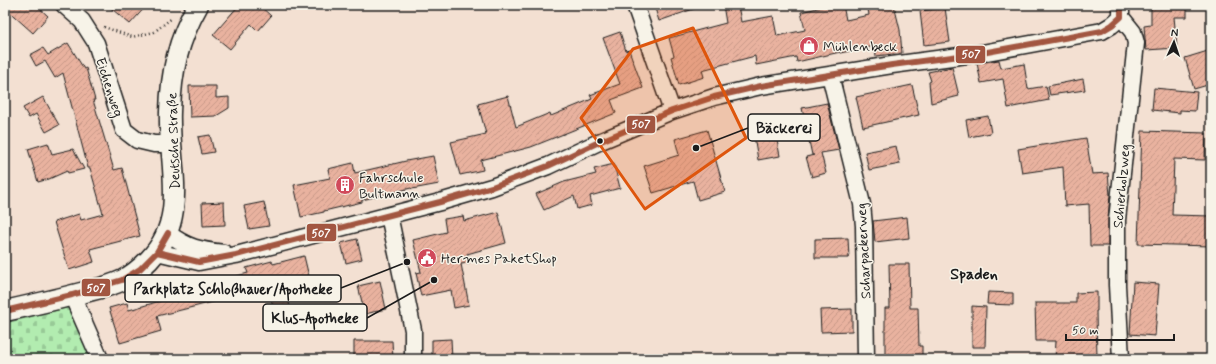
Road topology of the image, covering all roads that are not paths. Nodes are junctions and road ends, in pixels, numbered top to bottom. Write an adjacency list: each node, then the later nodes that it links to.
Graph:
1 (64, 5): 7 (street, Eichenweg)
2 (198, 5): 7 (street, Deutsche Straße)
3 (635, 5): 6 (street)
4 (1121, 11): 5 (street); 17 (street, Schierholzweg)
5 (830, 75): 6 (street); 16 (street, Scharpackerweg)
6 (672, 111): 8 (street)
7 (172, 144): 9 (street, Deutsche Straße)
8 (389, 215): 11 (street); 15 (street)
9 (168, 233): 10 (street, Deutsche Straße); 11 (street)
10 (157, 252): 11 (street); 12 (street, Deutsche Straße)
11 (236, 255)
12 (72, 295): 13 (street, Deutsche Straße); 14 (street)
13 (5, 310)
14 (100, 359)
15 (413, 359)
16 (866, 359)
17 (1121, 359)

